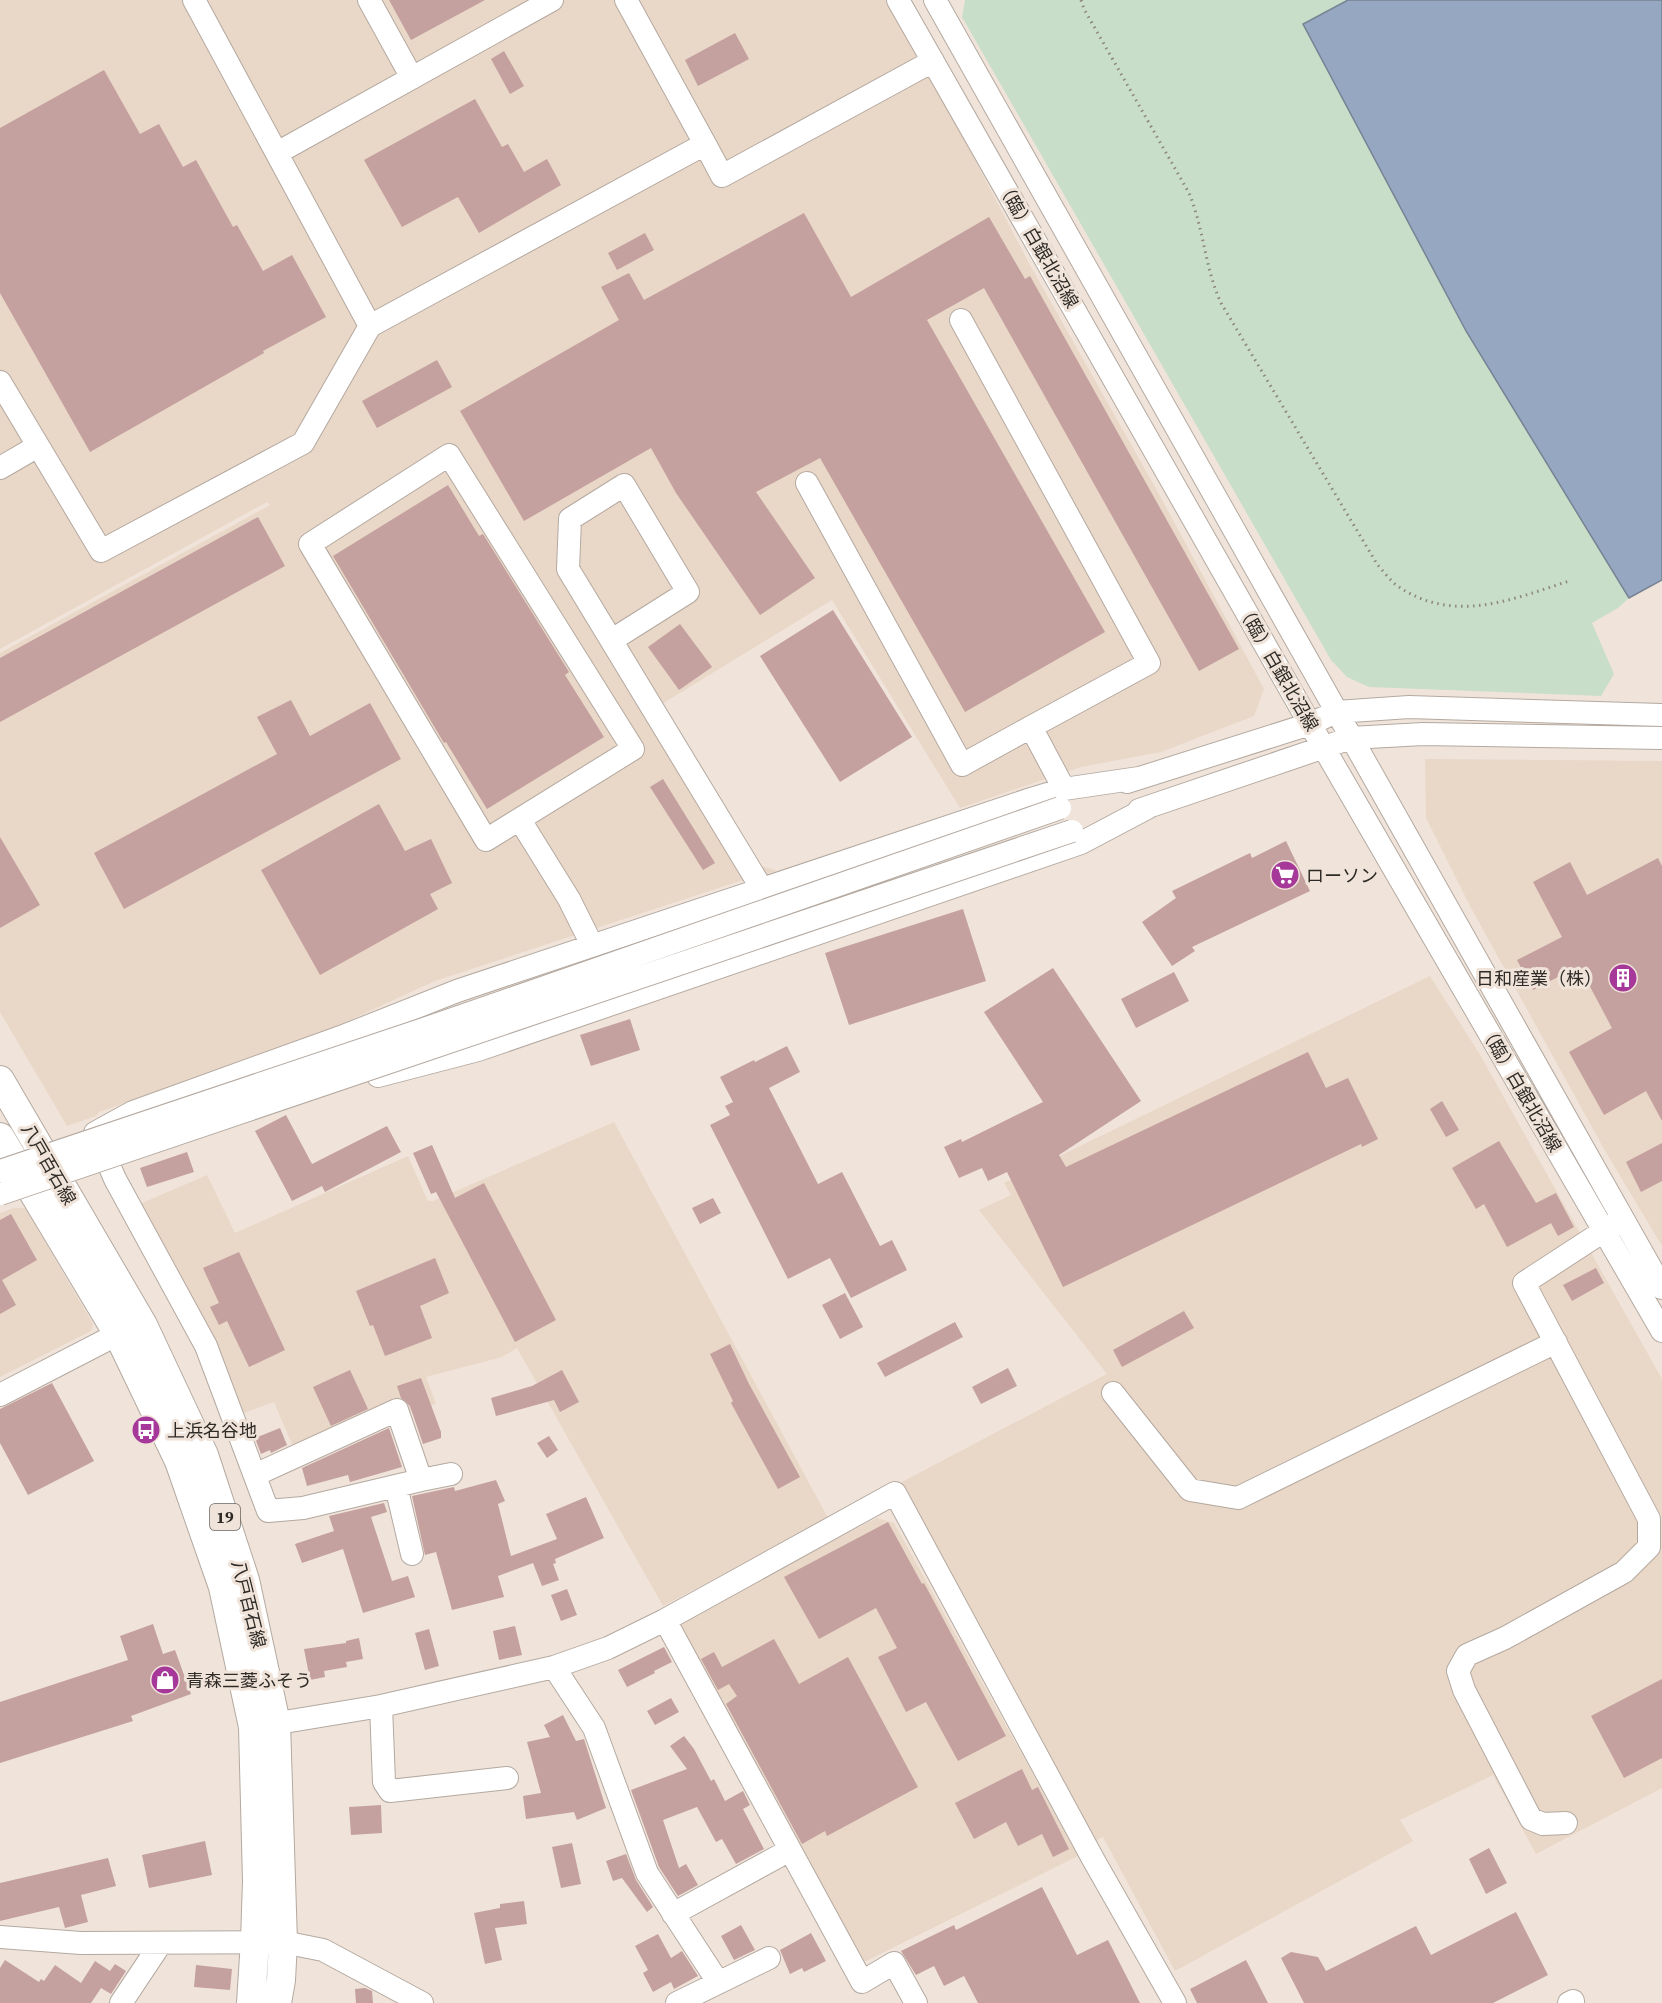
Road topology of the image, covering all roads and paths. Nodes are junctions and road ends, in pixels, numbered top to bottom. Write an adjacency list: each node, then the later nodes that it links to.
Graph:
1 (194, 0): 11 (street)
2 (369, 0): 9 (street)
3 (552, 0): 9 (street)
4 (626, 0): 10 (street)
5 (898, 0): 8 (street, （臨）白銀北沼線)
6 (935, 0): 20 (street, （臨）白銀北沼線)
7 (1081, 0): 18 (path)
8 (933, 61): 10 (street); 22 (street, （臨）白銀北沼線)
9 (412, 78): 11 (street)
10 (705, 144): 13 (street)
11 (277, 153): 13 (street)
12 (961, 320): 23 (street)
13 (370, 326): 15 (street)
14 (0, 382): 15 (street)
15 (38, 446): 16 (street)
16 (0, 468)
17 (807, 483): 23 (street)
18 (1569, 581)
19 (612, 640): 19 (street); 30 (street)
20 (1336, 712): 21 (street); 22 (street); 24 (street, （臨）白銀北沼線)
21 (1662, 715)
22 (1310, 724): 26 (street, （臨）白銀北沼線); 27 (street)
23 (1031, 728): 27 (street)
24 (1351, 738): 25 (street); 26 (street); 39 (street, （臨）白銀北沼線)
25 (1662, 738)
26 (1324, 748): 28 (street); 39 (street, （臨）白銀北沼線)
27 (1062, 798): 30 (street); 37 (street, bridge)
28 (1151, 806): 35 (street); 38 (street, bridge)
29 (520, 820): 29 (street); 31 (street)
30 (762, 889): 31 (street)
31 (592, 945): 33 (street)
32 (0, 1080): 36 (main road, 八戸百石線 / 19)
33 (95, 1132): 35 (street); 36 (street)
34 (0, 1137): 37 (main road, 八戸百石線 / 19)
35 (107, 1163): 36 (street); 46 (street)
36 (51, 1167): 37 (street); 54 (main road, 八戸百石線 / 19)
37 (7, 1177): 42 (main road, 八戸百石線 / 19)
38 (0, 1194)
39 (1613, 1225): 40 (street, （臨）白銀北沼線); 41 (street, （臨）白銀北沼線); 43 (street)
40 (1662, 1288)
41 (1662, 1331)
42 (118, 1334): 45 (street); 54 (main road, 八戸百石線 / 19)
43 (1556, 1342): 44 (street); 56 (street)
44 (1113, 1393)
45 (0, 1395)
46 (255, 1474): 48 (street); 49 (street)
47 (451, 1474): 48 (street)
48 (421, 1480): 49 (street)
49 (396, 1486): 50 (street)
50 (412, 1554)
51 (665, 1620): 52 (street); 57 (street); 70 (street)
52 (554, 1667): 53 (street); 58 (street)
53 (381, 1706): 54 (street); 55 (street)
54 (264, 1725): 60 (main road, 八戸百石線 / 19)
55 (507, 1778)
56 (1566, 1823)
57 (790, 1850): 58 (street); 69 (street)
58 (674, 1914): 63 (street)
59 (0, 1936): 61 (street)
60 (269, 1942): 61 (street); 65 (main road, 八戸百石線 / 19); 66 (main road, 八戸百石線 / 19); 67 (street)
61 (161, 1943): 64 (street)
62 (769, 1958): 63 (street)
63 (718, 1982): 68 (street)
64 (121, 2003)
65 (251, 2003)
66 (277, 2003)
67 (422, 2003)
68 (677, 2003)
69 (916, 2003)
70 (1175, 2003)

